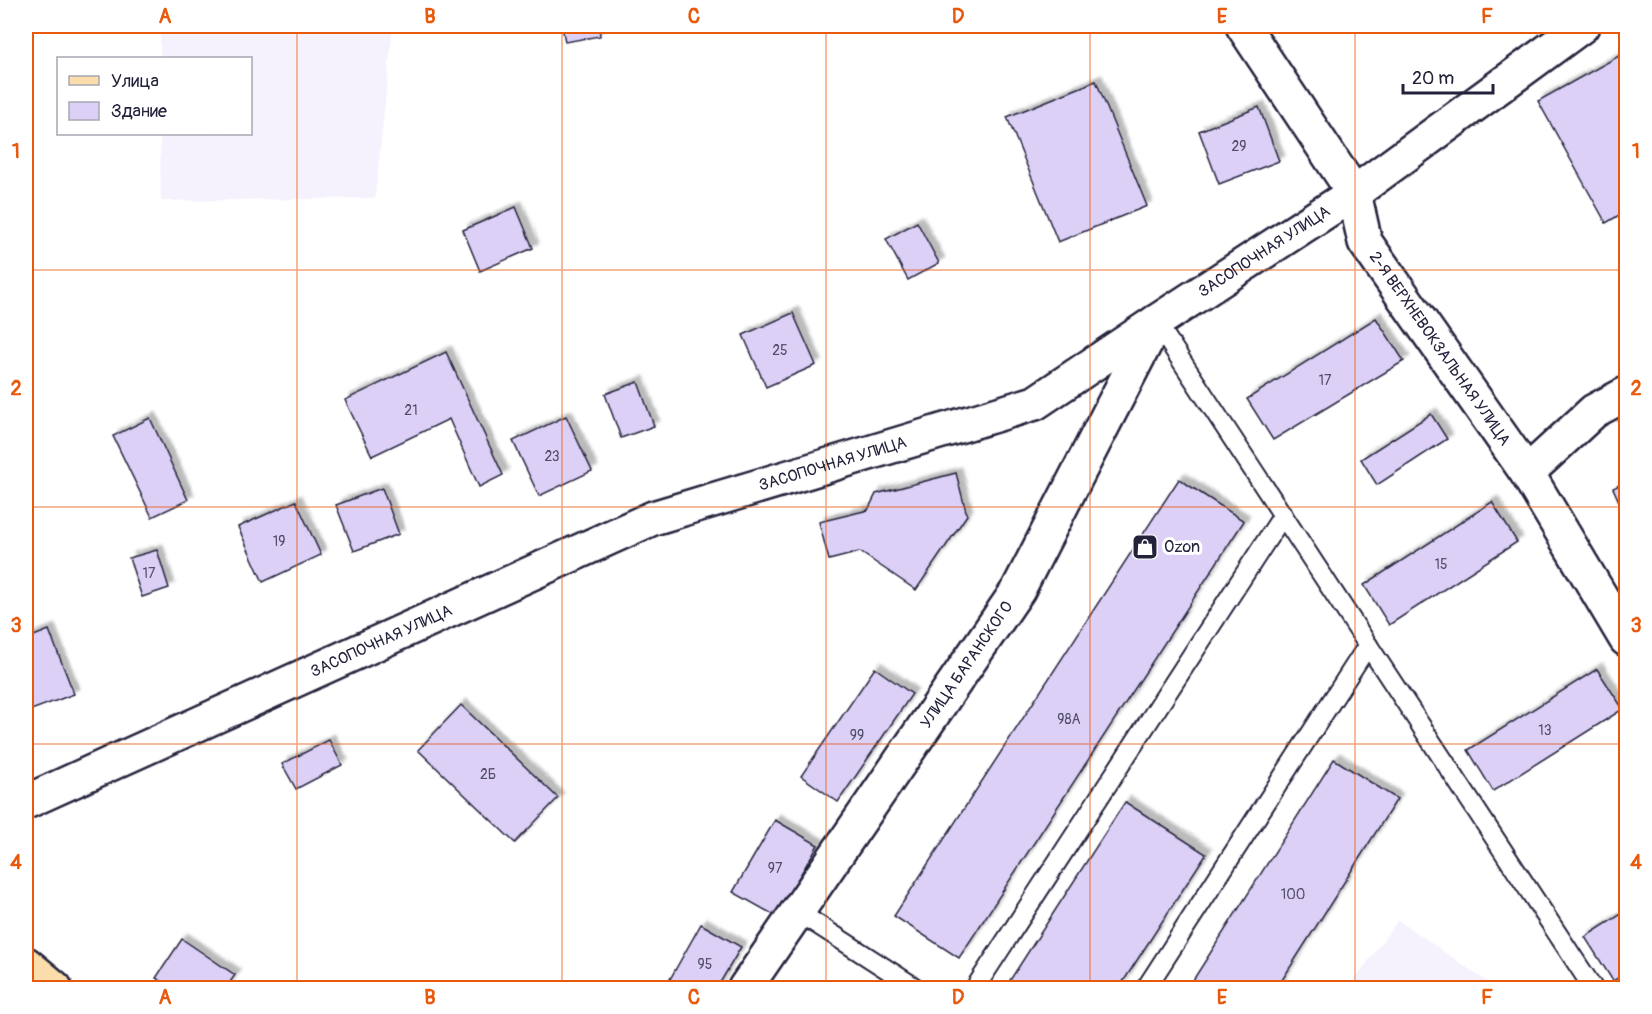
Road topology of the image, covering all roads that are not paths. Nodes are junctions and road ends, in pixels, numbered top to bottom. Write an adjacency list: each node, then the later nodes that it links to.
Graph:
1 (1244, 26): 3 (street, 2-Я ВЕРХНЕВОКЗАЛЬНАЯ УЛИЦА)
2 (1582, 26): 3 (street, ЗАСОПОЧНАЯ УЛИЦА)
3 (1354, 193): 4 (street, ЗАСОПОЧНАЯ УЛИЦА); 6 (street, 2-Я ВЕРХНЕВОКЗАЛЬНАЯ УЛИЦА)
4 (1156, 322): 7 (lane); 10 (street, ЗАСОПОЧНАЯ УЛИЦА); 11 (street, УЛИЦА БАРАНСКОГО)
5 (1626, 394): 6 (street)
6 (1527, 473): 8 (street, 2-Я ВЕРХНЕВОКЗАЛЬНАЯ УЛИЦА)
7 (1283, 515): 9 (lane); 16 (lane)
8 (1626, 639)
9 (1368, 645): 17 (lane); 18 (lane)
10 (26, 802)
11 (798, 912): 14 (street, УЛИЦА БАРАНСКОГО); 15 (lane)
12 (26, 964): 13 (main road)
13 (55, 988)
14 (745, 988)
15 (916, 988)
16 (975, 988)
17 (1146, 988)
18 (1593, 988)

